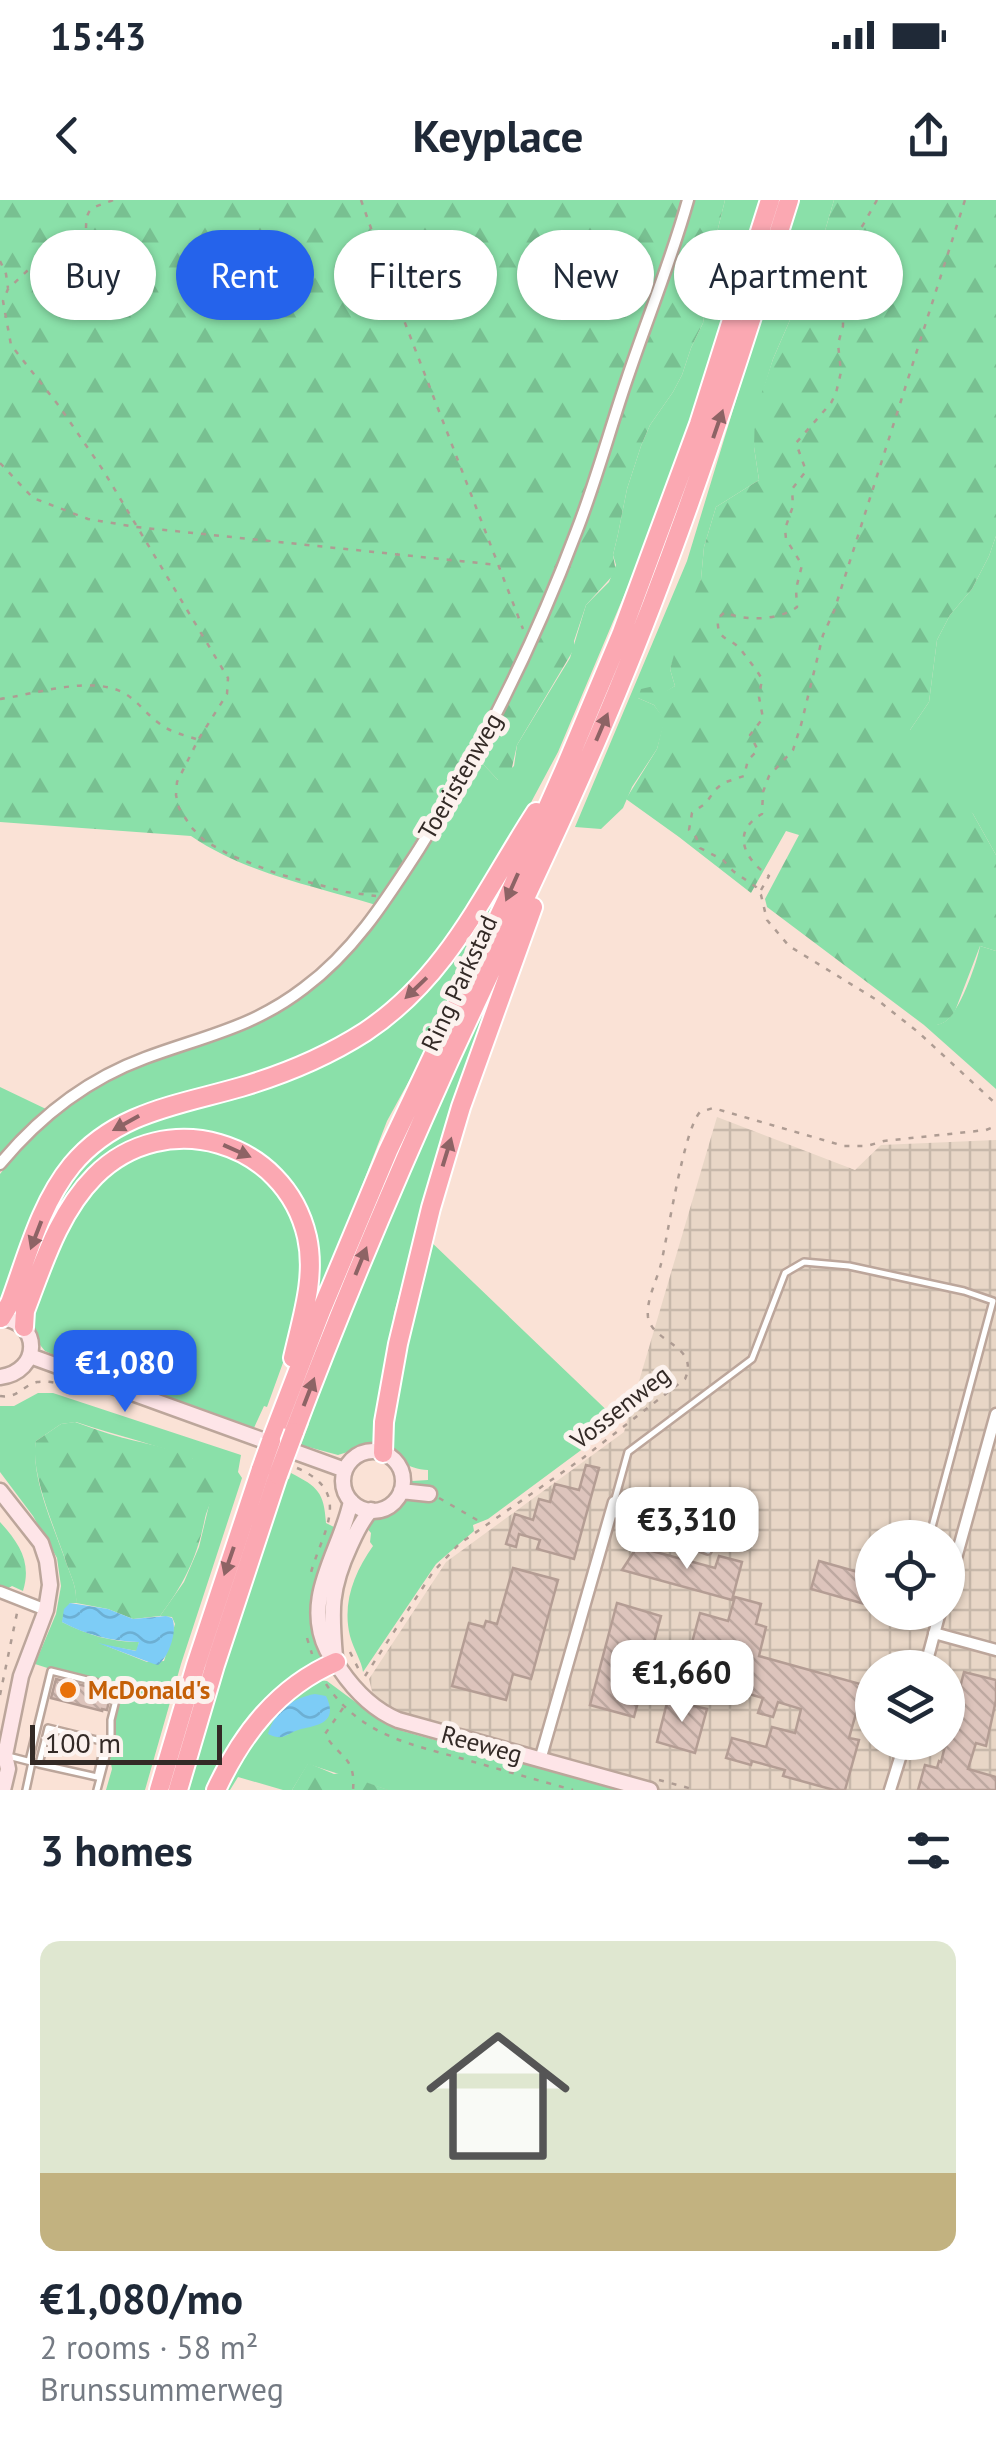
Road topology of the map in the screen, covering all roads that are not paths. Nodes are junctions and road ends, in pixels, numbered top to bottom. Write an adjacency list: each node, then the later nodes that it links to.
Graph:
1 (688, 200): 6 (street, Toeristenweg)
2 (770, 200): 4 (highway, Ring Parkstad)
3 (789, 200): 5 (highway, Ring Parkstad, one-way to 3)
4 (566, 766): 8 (highway, one-way to 8); 13 (highway, Ring Parkstad, one-way to 13)
5 (564, 817): 13 (highway, Ring Parkstad, one-way to 5); 14 (highway, one-way to 5)
6 (0, 1164)
7 (994, 1301): 21 (lane); 23 (lane)
8 (0, 1318): 9 (street)
9 (24, 1327): 10 (street); 13 (highway, one-way to 13)
10 (30, 1356): 11 (street); 16 (street)
11 (0, 1376)
12 (996, 1414): 24 (street)
13 (286, 1429): 15 (highway, Ring Parkstad, bridge)
14 (383, 1453): 16 (street); 17 (street)
15 (275, 1469): 40 (highway, Ring Parkstad, one-way to 40); 41 (highway, Ring Parkstad)
16 (345, 1470): 20 (street)
17 (400, 1491): 19 (street); 22 (street)
18 (0, 1492): 27 (street)
19 (429, 1494)
20 (350, 1501): 22 (street); 32 (street, Reeweg)
21 (613, 1508): 25 (lane); 34 (street)
22 (371, 1510): 32 (street)
23 (933, 1520)
24 (965, 1526)
25 (708, 1552)
26 (0, 1592): 27 (street)
27 (46, 1610): 33 (street)
28 (935, 1630): 29 (street)
29 (934, 1633): 30 (street); 31 (street)
30 (930, 1650)
31 (996, 1650)
32 (342, 1655): 34 (street, Reeweg); 42 (highway)
33 (3, 1759): 36 (lane); 37 (street)
34 (540, 1760): 43 (street, Reeweg)
35 (899, 1760): 44 (street)
36 (34, 1762): 36 (lane); 38 (lane); 39 (lane)
37 (3, 1790)
38 (26, 1790)
39 (97, 1790)
40 (159, 1790)
41 (178, 1790)
42 (216, 1790)
43 (650, 1790)
44 (890, 1790)

